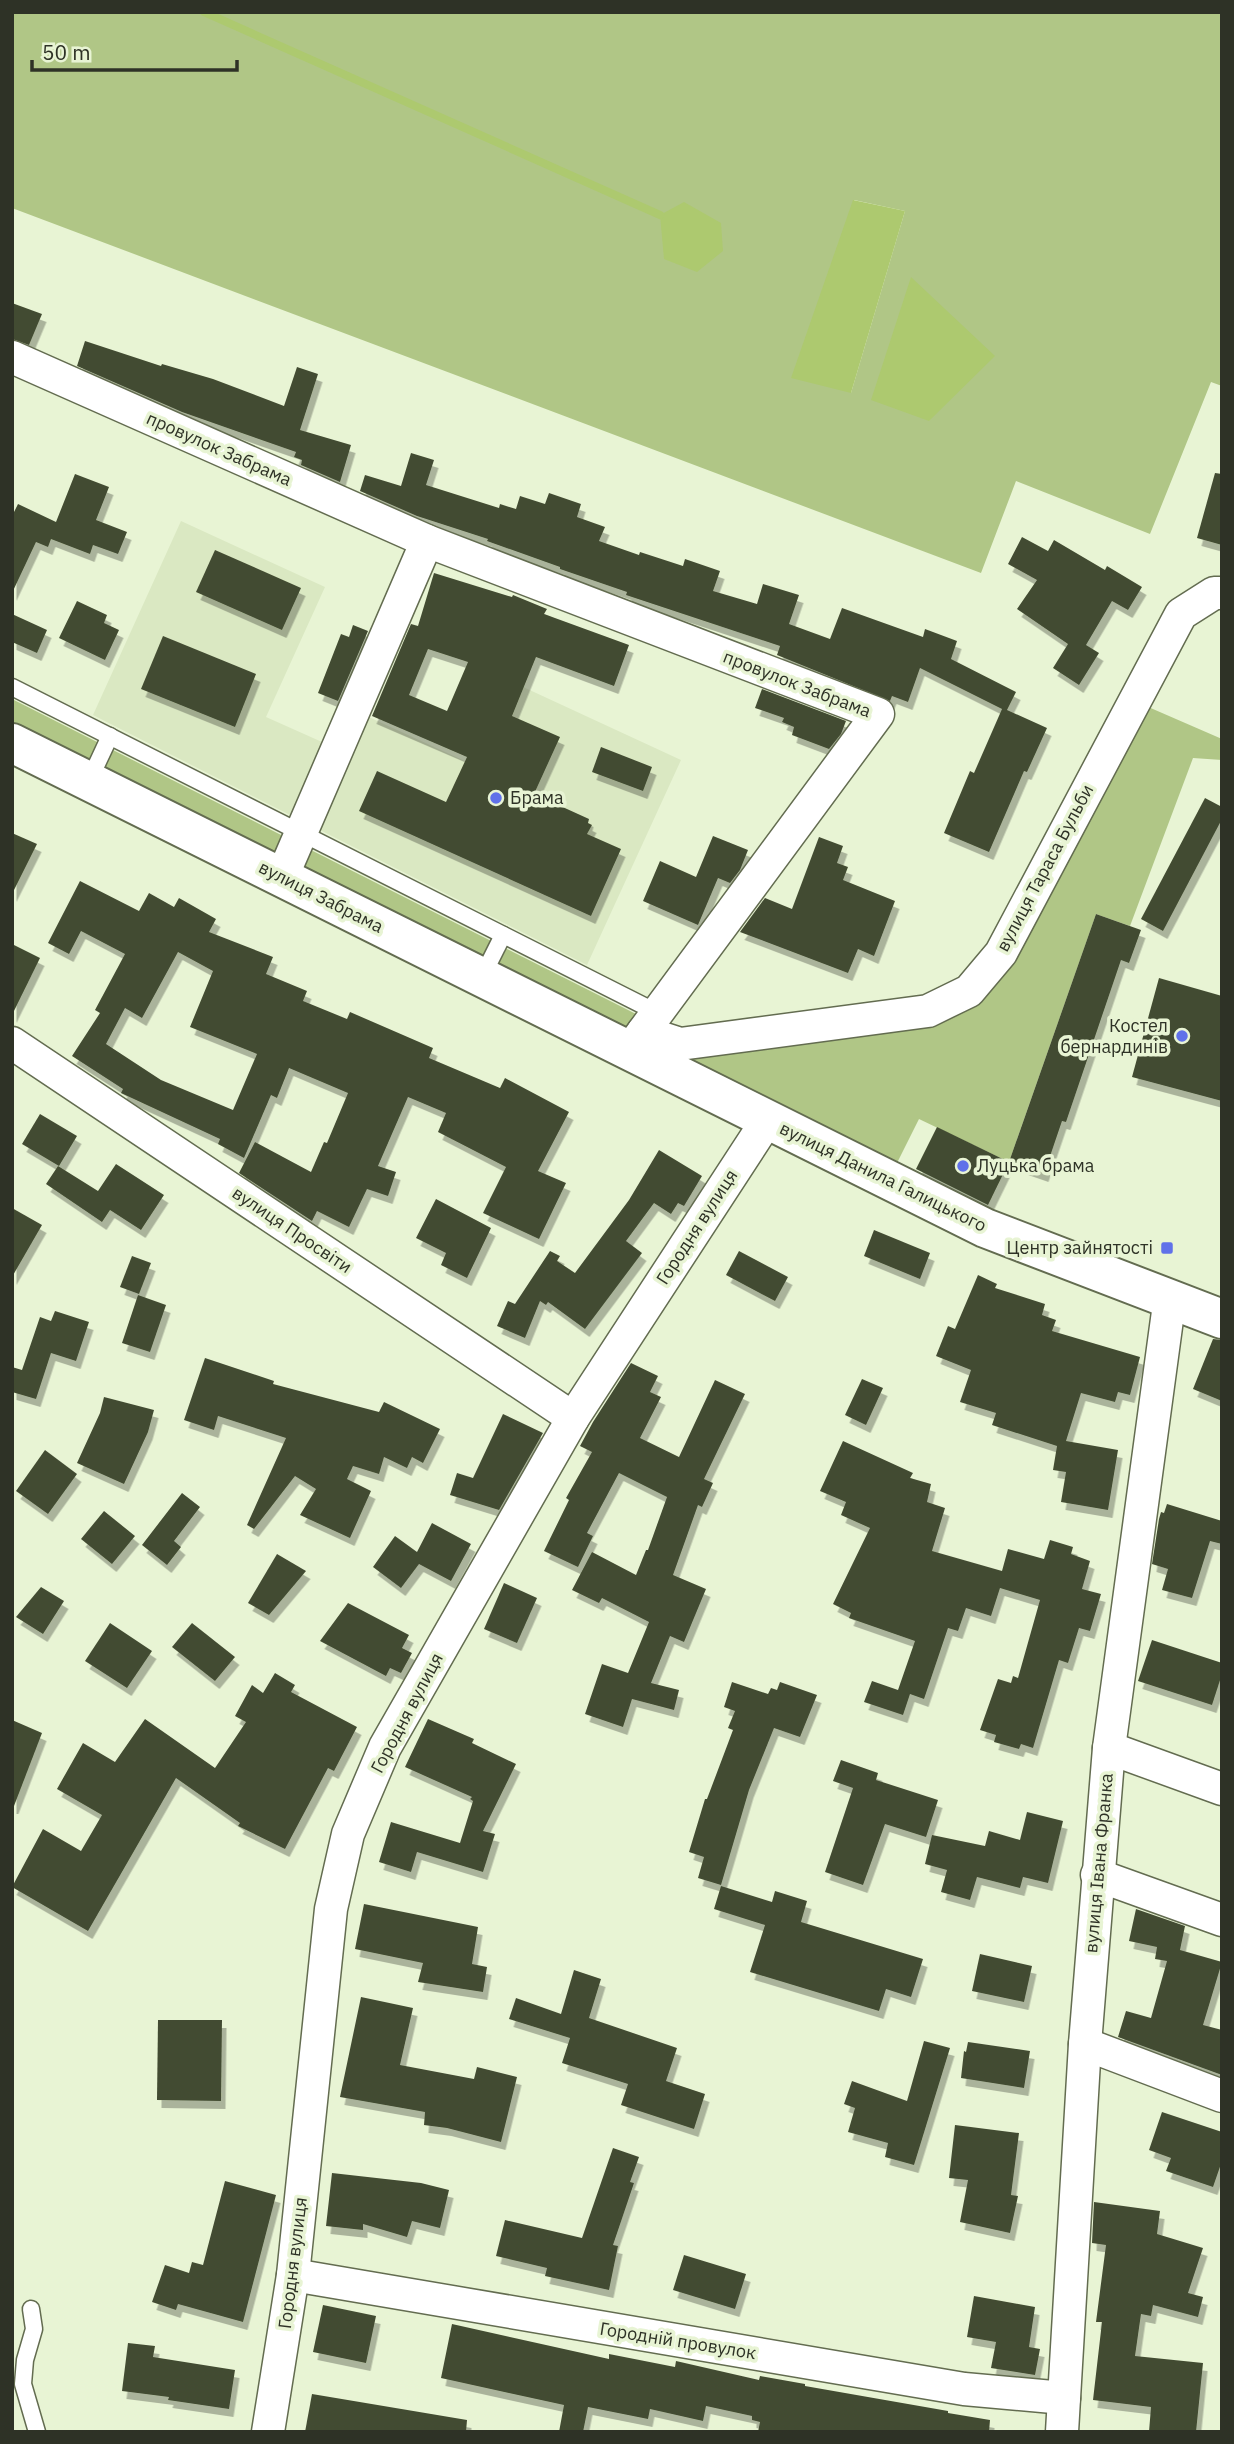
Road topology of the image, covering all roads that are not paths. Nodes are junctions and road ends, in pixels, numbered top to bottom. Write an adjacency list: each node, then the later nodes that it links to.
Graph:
1 (12, 357): 2 (street, провулок Забрама)
2 (427, 541): 8 (street); 12 (street, провулок Забрама)
3 (1222, 593): 12 (street, вулиця Тараса Бульби)
4 (12, 687): 5 (lane)
5 (110, 736): 7 (lane); 8 (lane)
6 (12, 743): 7 (main road, вулиця Забрама)
7 (89, 782): 9 (main road, вулиця Забрама)
8 (302, 833): 9 (street); 10 (lane)
9 (282, 877): 11 (main road, вулиця Забрама)
10 (503, 935): 11 (lane); 12 (lane)
11 (482, 977): 12 (main road, вулиця Забрама)
12 (643, 1031): 14 (main road, вулиця Данила Галицького)
13 (12, 1043): 17 (street, вулиця Просвіти)
14 (768, 1119): 15 (main road, вулиця Данила Галицького); 17 (street, Городня вулиця)
15 (1170, 1297): 16 (main road, вулиця Данила Галицького); 18 (street, вулиця Івана Франка)
16 (1222, 1319)
17 (573, 1418): 24 (street, Городня вулиця)
18 (1109, 1748): 19 (street); 20 (street, вулиця Івана Франка)
19 (1222, 1789)
20 (1097, 1875): 21 (street); 22 (street, вулиця Івана Франка)
21 (1222, 1920)
22 (1085, 2044): 23 (street); 26 (street, вулиця Івана Франка)
23 (1222, 2096)
24 (293, 2275): 26 (street, Городній провулок); 28 (street, Городня вулиця)
25 (31, 2309): 27 (lane)
26 (1064, 2398): 29 (street, вулиця Івана Франка)
27 (37, 2432)
28 (268, 2432)
29 (1062, 2432)

